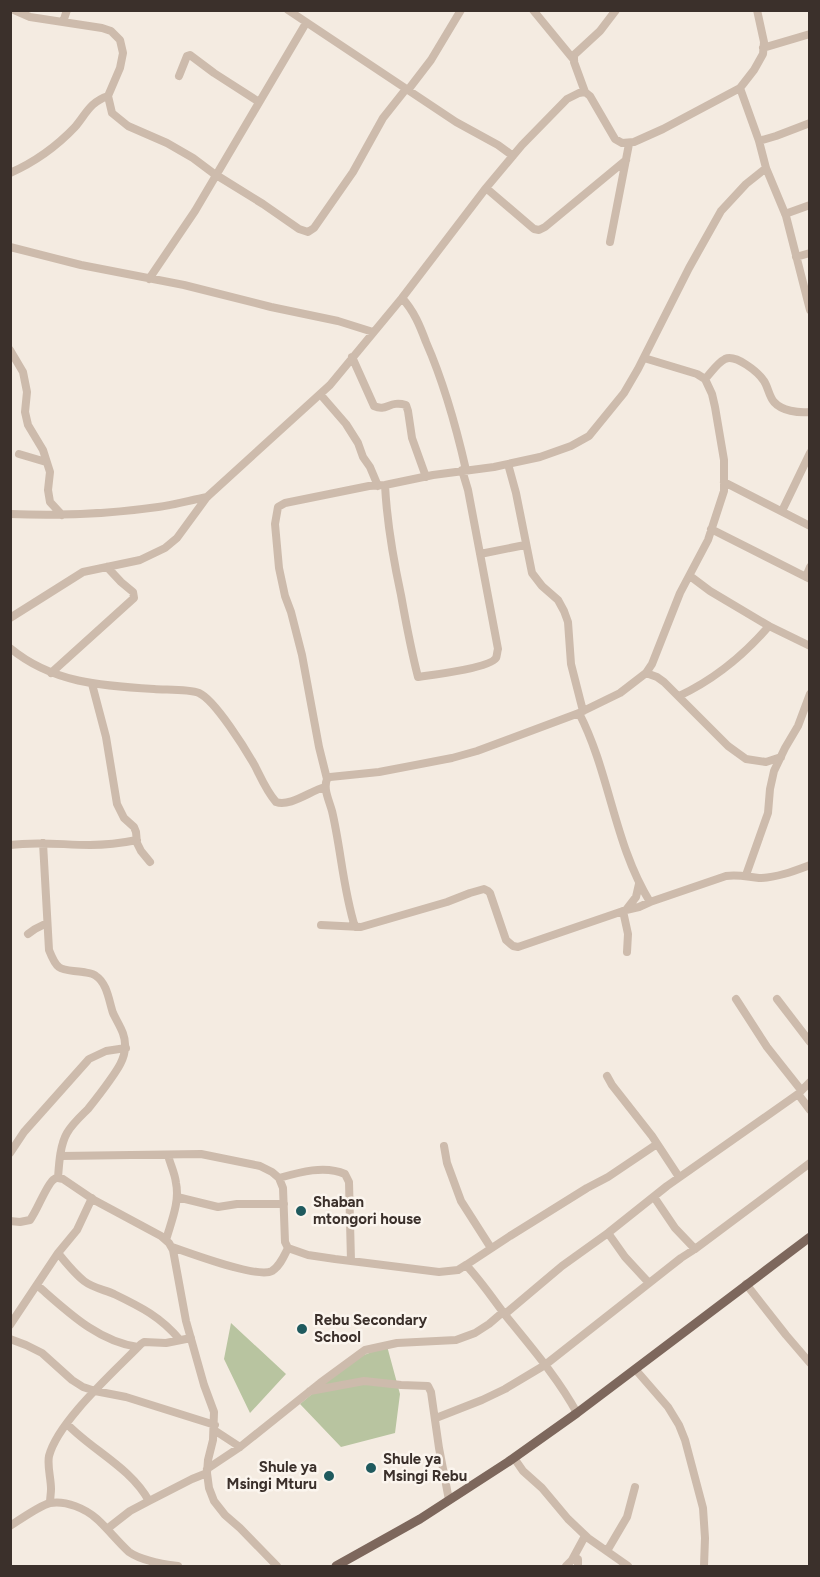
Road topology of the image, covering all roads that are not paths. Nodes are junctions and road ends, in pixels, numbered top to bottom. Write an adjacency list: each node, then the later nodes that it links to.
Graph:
1 (14, 10): 8 (street)
2 (66, 10): 8 (street)
3 (288, 10): 9 (street)
4 (461, 10): 15 (street)
5 (533, 10): 12 (street)
6 (616, 10): 12 (street)
7 (757, 10): 11 (street)
8 (63, 22): 17 (street)
9 (306, 23): 15 (street); 18 (street)
10 (810, 34): 11 (street)
11 (763, 48): 14 (street)
12 (574, 60): 16 (street)
13 (179, 76): 18 (street)
14 (740, 88): 20 (street); 21 (street)
15 (407, 89): 22 (street); 28 (street)
16 (585, 92): 21 (street); 23 (street)
17 (108, 96): 27 (street); 28 (street)
18 (259, 102): 28 (street)
19 (810, 123): 20 (street)
20 (759, 141): 26 (street)
21 (628, 144): 25 (street)
22 (498, 145): 23 (street); 24 (street)
23 (522, 145): 24 (street)
24 (513, 156): 29 (street)
25 (626, 160): 29 (street); 32 (street)
26 (766, 168): 31 (street); 42 (street)
27 (10, 173)
28 (216, 175): 36 (street)
29 (486, 188): 37 (street)
30 (810, 205): 31 (street)
31 (785, 214): 35 (street)
32 (610, 242)
33 (10, 247): 36 (street)
34 (810, 253): 35 (street)
35 (796, 257): 38 (street)
36 (149, 279): 39 (street)
37 (402, 298): 39 (street); 50 (street)
38 (809, 305)
39 (373, 332): 41 (street)
40 (10, 350): 48 (street)
41 (351, 357): 44 (street); 51 (street)
42 (644, 358): 43 (street); 49 (street)
43 (705, 379): 45 (street); 52 (street)
44 (320, 394): 53 (street); 54 (street)
45 (810, 412)
46 (810, 453): 55 (street)
47 (19, 454): 48 (street)
48 (46, 462): 57 (street)
49 (508, 464): 50 (street); 60 (street)
50 (464, 470): 51 (street); 61 (street)
51 (426, 477): 53 (street)
52 (724, 482): 55 (street); 59 (street)
53 (382, 486): 61 (street); 77 (street)
54 (207, 497): 57 (street); 62 (street)
55 (782, 511): 58 (street)
56 (10, 514): 57 (street)
57 (62, 515)
58 (810, 526)
59 (711, 529): 64 (street); 65 (street)
60 (525, 545): 61 (street); 75 (street)
61 (480, 554)
62 (107, 567): 66 (street); 70 (street)
63 (810, 567): 65 (street)
64 (690, 576): 67 (street); 71 (street)
65 (808, 578)
66 (10, 618)
67 (769, 626): 68 (street); 74 (street)
68 (810, 646)
69 (10, 648): 70 (street)
70 (51, 673): 72 (street)
71 (646, 674): 74 (street); 75 (street)
72 (92, 684): 77 (street); 78 (street)
73 (810, 694): 76 (street)
74 (679, 696): 76 (street)
75 (581, 712): 77 (street); 84 (street)
76 (781, 757): 83 (street)
77 (326, 783): 89 (street)
78 (137, 840): 79 (street); 81 (street)
79 (43, 843): 80 (street); 87 (street)
80 (10, 845)
81 (150, 862)
82 (810, 865): 83 (street)
83 (746, 875): 85 (street)
84 (639, 884): 85 (street); 86 (street)
85 (650, 902): 86 (street)
86 (625, 910): 89 (street); 91 (street)
87 (47, 923): 90 (street); 95 (street)
88 (321, 925): 89 (street)
89 (355, 927)
90 (28, 934)
91 (627, 952)
92 (736, 999): 98 (street)
93 (777, 999): 94 (street)
94 (810, 1042)
95 (126, 1048): 102 (street); 104 (street)
96 (607, 1076): 100 (street)
97 (810, 1082): 98 (street)
98 (799, 1092): 99 (street); 108 (street)
99 (810, 1110)
100 (657, 1144): 108 (street); 118 (street)
101 (444, 1146): 118 (street)
102 (10, 1153)
103 (168, 1155): 104 (street); 107 (street); 109 (street)
104 (61, 1156): 106 (street)
105 (810, 1162): 119 (street)
106 (58, 1178): 111 (street); 113 (street)
107 (279, 1178): 112 (street); 121 (street)
108 (679, 1178): 110 (street)
109 (177, 1197): 112 (street); 116 (street)
110 (654, 1197): 114 (street); 119 (street)
111 (92, 1198): 116 (street); 120 (street)
112 (284, 1204): 117 (street)
113 (10, 1221)
114 (608, 1233): 123 (street); 126 (street)
115 (810, 1237): 124 (main road)
116 (169, 1244): 117 (street); 128 (street)
117 (288, 1248): 121 (street)
118 (491, 1248): 122 (street)
119 (695, 1249): 123 (street)
120 (58, 1253): 125 (street); 130 (street)
121 (351, 1261): 122 (street)
122 (466, 1265): 126 (street)
123 (649, 1283): 133 (street)
124 (746, 1284): 132 (street); 134 (main road)
125 (37, 1285): 127 (street); 131 (street)
126 (504, 1313): 133 (street); 136 (street)
127 (10, 1325)
128 (191, 1338): 130 (street); 140 (street)
129 (10, 1339): 135 (street)
130 (180, 1340): 131 (street)
131 (138, 1347): 135 (street)
132 (808, 1359)
133 (545, 1365): 137 (street); 138 (street)
134 (635, 1369): 137 (main road); 160 (street)
135 (95, 1391): 139 (street); 140 (street)
136 (309, 1391): 138 (street); 141 (street)
137 (577, 1413): 142 (main road)
138 (436, 1418): 145 (street)
139 (67, 1424): 146 (street); 147 (street)
140 (215, 1428): 141 (street); 143 (street)
141 (240, 1447): 143 (street)
142 (513, 1458): 145 (main road); 150 (street)
143 (207, 1471): 146 (street); 155 (street)
144 (635, 1487): 151 (street)
145 (449, 1500): 153 (main road)
146 (149, 1501): 149 (street)
147 (50, 1503): 148 (street); 149 (street)
148 (10, 1526)
149 (107, 1529): 154 (street)
150 (585, 1536): 151 (street); 152 (street)
151 (607, 1551): 159 (street)
152 (574, 1557): 157 (street); 158 (street)
153 (351, 1563): 156 (main road)
154 (177, 1566)
155 (277, 1566)
156 (336, 1566)
157 (566, 1566)
158 (578, 1566)
159 (627, 1566)
160 (704, 1566)

